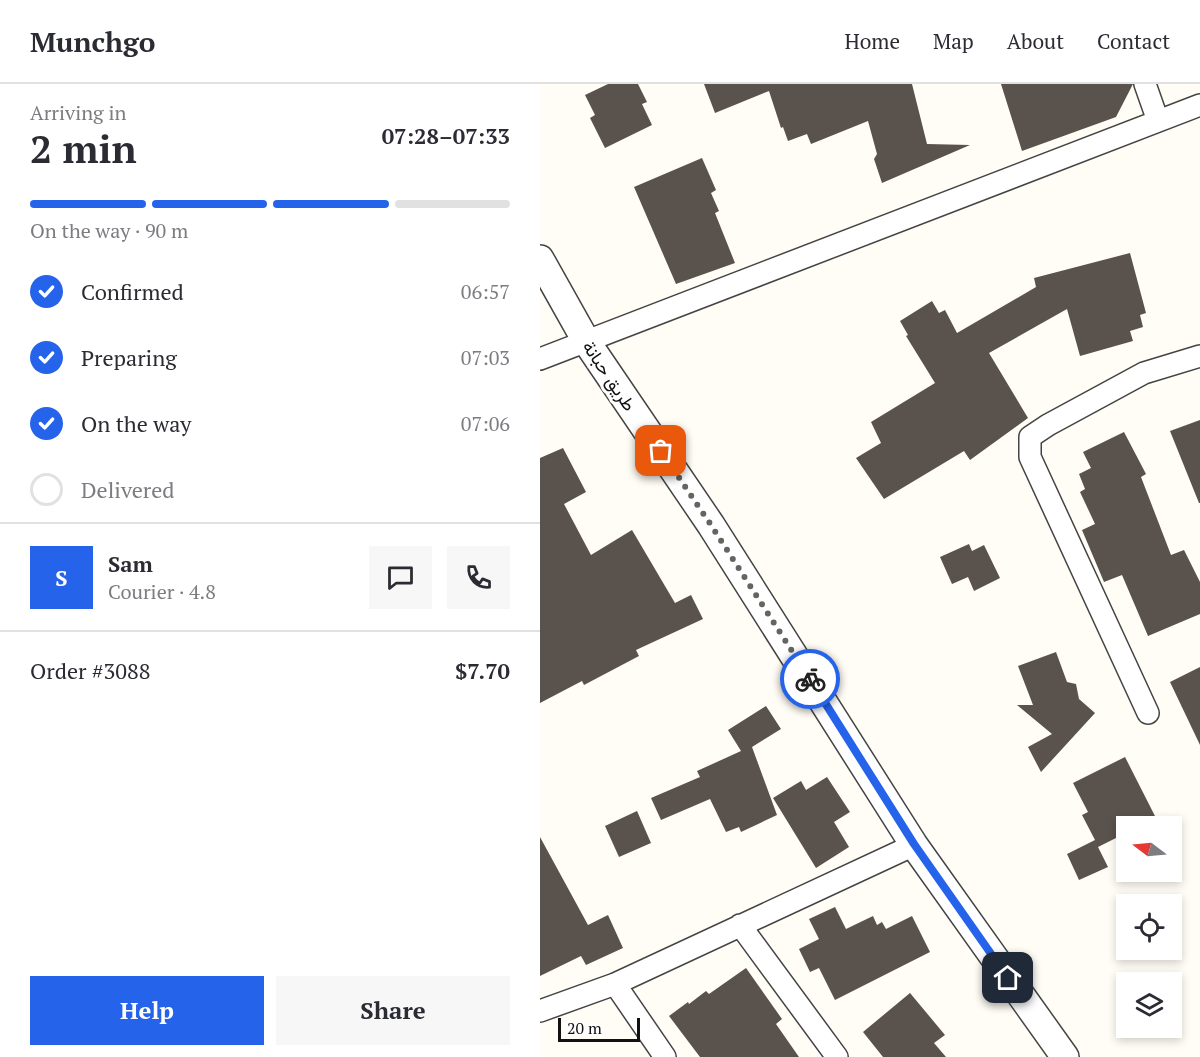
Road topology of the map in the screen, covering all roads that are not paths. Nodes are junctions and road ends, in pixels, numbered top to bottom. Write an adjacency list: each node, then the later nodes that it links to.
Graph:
1 (1145, 84): 3 (street)
2 (1200, 105): 3 (street)
3 (1158, 121): 5 (street)
4 (540, 259): 5 (street, طريق حبانة)
5 (586, 341): 7 (street); 9 (street, طريق حبانة)
6 (1200, 356): 8 (street)
7 (540, 359)
8 (1148, 713)
9 (914, 844): 10 (street); 15 (street, طريق حبانة)
10 (740, 925): 11 (street); 14 (street)
11 (615, 984): 12 (street); 13 (street)
12 (540, 1011)
13 (665, 1057)
14 (837, 1057)
15 (1065, 1057)

